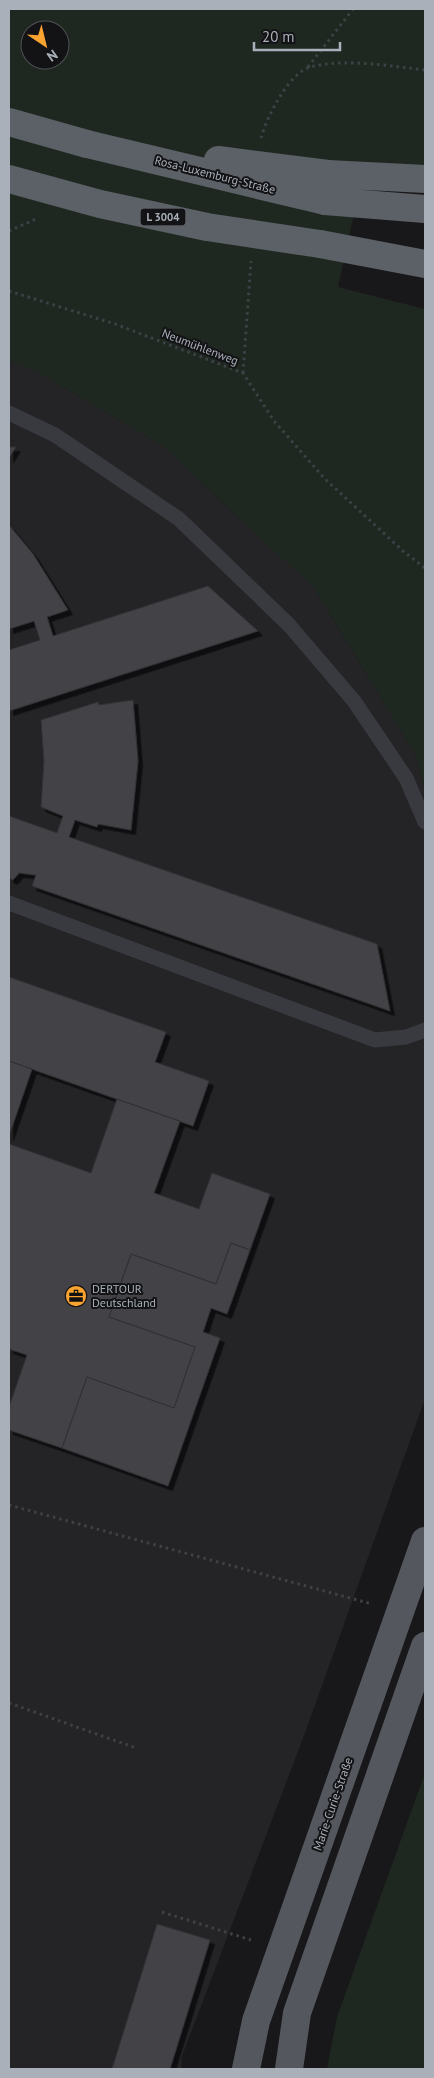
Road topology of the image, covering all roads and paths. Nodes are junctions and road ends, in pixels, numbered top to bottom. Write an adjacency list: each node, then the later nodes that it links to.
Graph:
1 (353, 9): 2 (path)
2 (308, 67)
3 (9, 122): 4 (highway, Rosa-Luxemburg-Straße)
4 (87, 144): 6 (highway, bridge); 7 (highway, Rosa-Luxemburg-Straße, bridge)
5 (9, 179): 8 (highway, L 3004, bridge)
6 (425, 179)
7 (425, 209)
8 (320, 244): 9 (highway, L 3004); 10 (highway)
9 (425, 246)
10 (425, 264)
11 (9, 291): 13 (path, Neumühlenweg)
12 (9, 413): 14 (lane)
13 (425, 568)
14 (425, 822)
15 (9, 903): 16 (lane)
16 (425, 1030)
17 (9, 1505): 19 (path)
18 (425, 1541): 25 (main road, Marie-Curie-Straße)
19 (372, 1604)
20 (425, 1646): 26 (main road)
21 (9, 1704): 22 (path)
22 (136, 1748)
23 (162, 1912): 24 (path)
24 (251, 1940)
25 (246, 2069)
26 (289, 2069)

